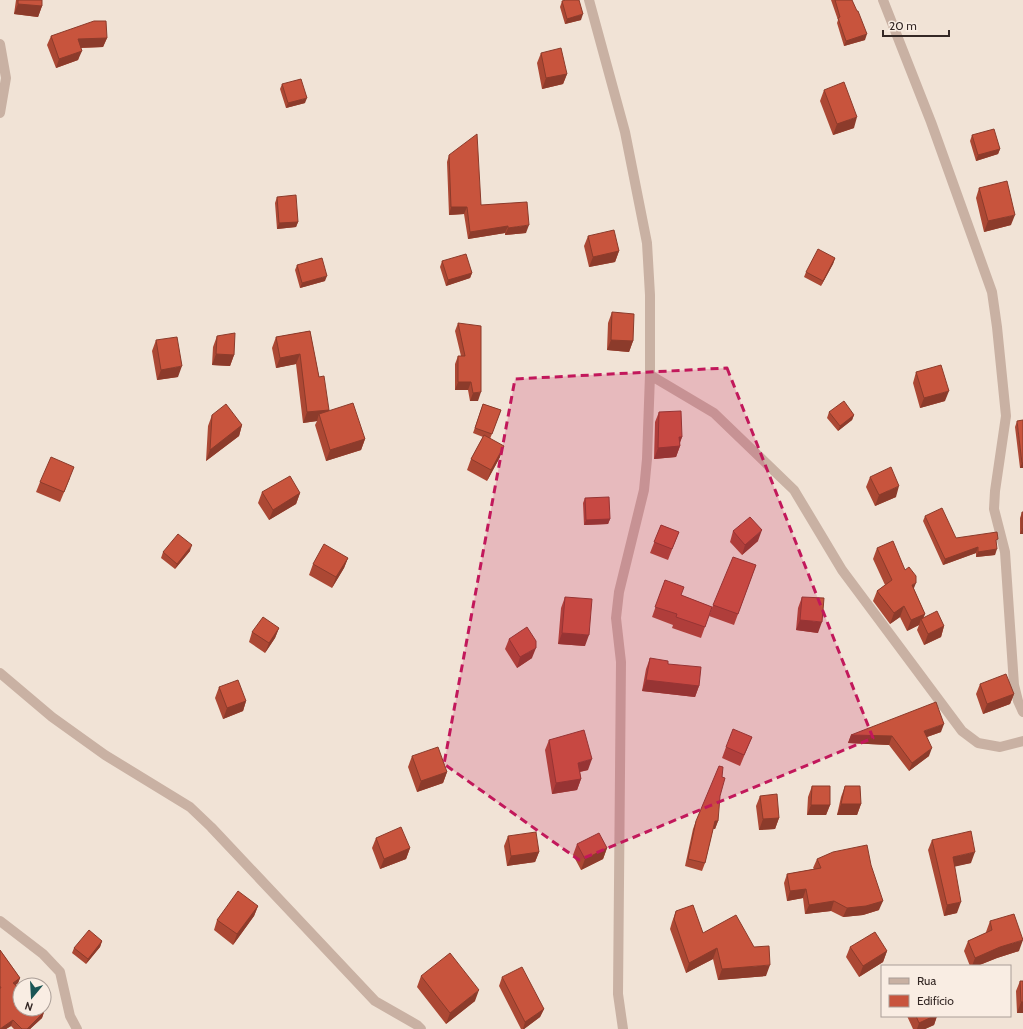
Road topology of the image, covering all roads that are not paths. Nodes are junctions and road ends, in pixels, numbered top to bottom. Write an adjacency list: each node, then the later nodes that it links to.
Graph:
1 (590, 0): 5 (street)
2 (883, 0): 7 (street)
3 (0, 44): 4 (street)
4 (0, 113)
5 (650, 375): 8 (street); 12 (street)
6 (0, 673): 11 (street)
7 (1023, 712)
8 (1023, 741)
9 (0, 921): 10 (street)
10 (76, 1029)
11 (421, 1029)
12 (623, 1029)

